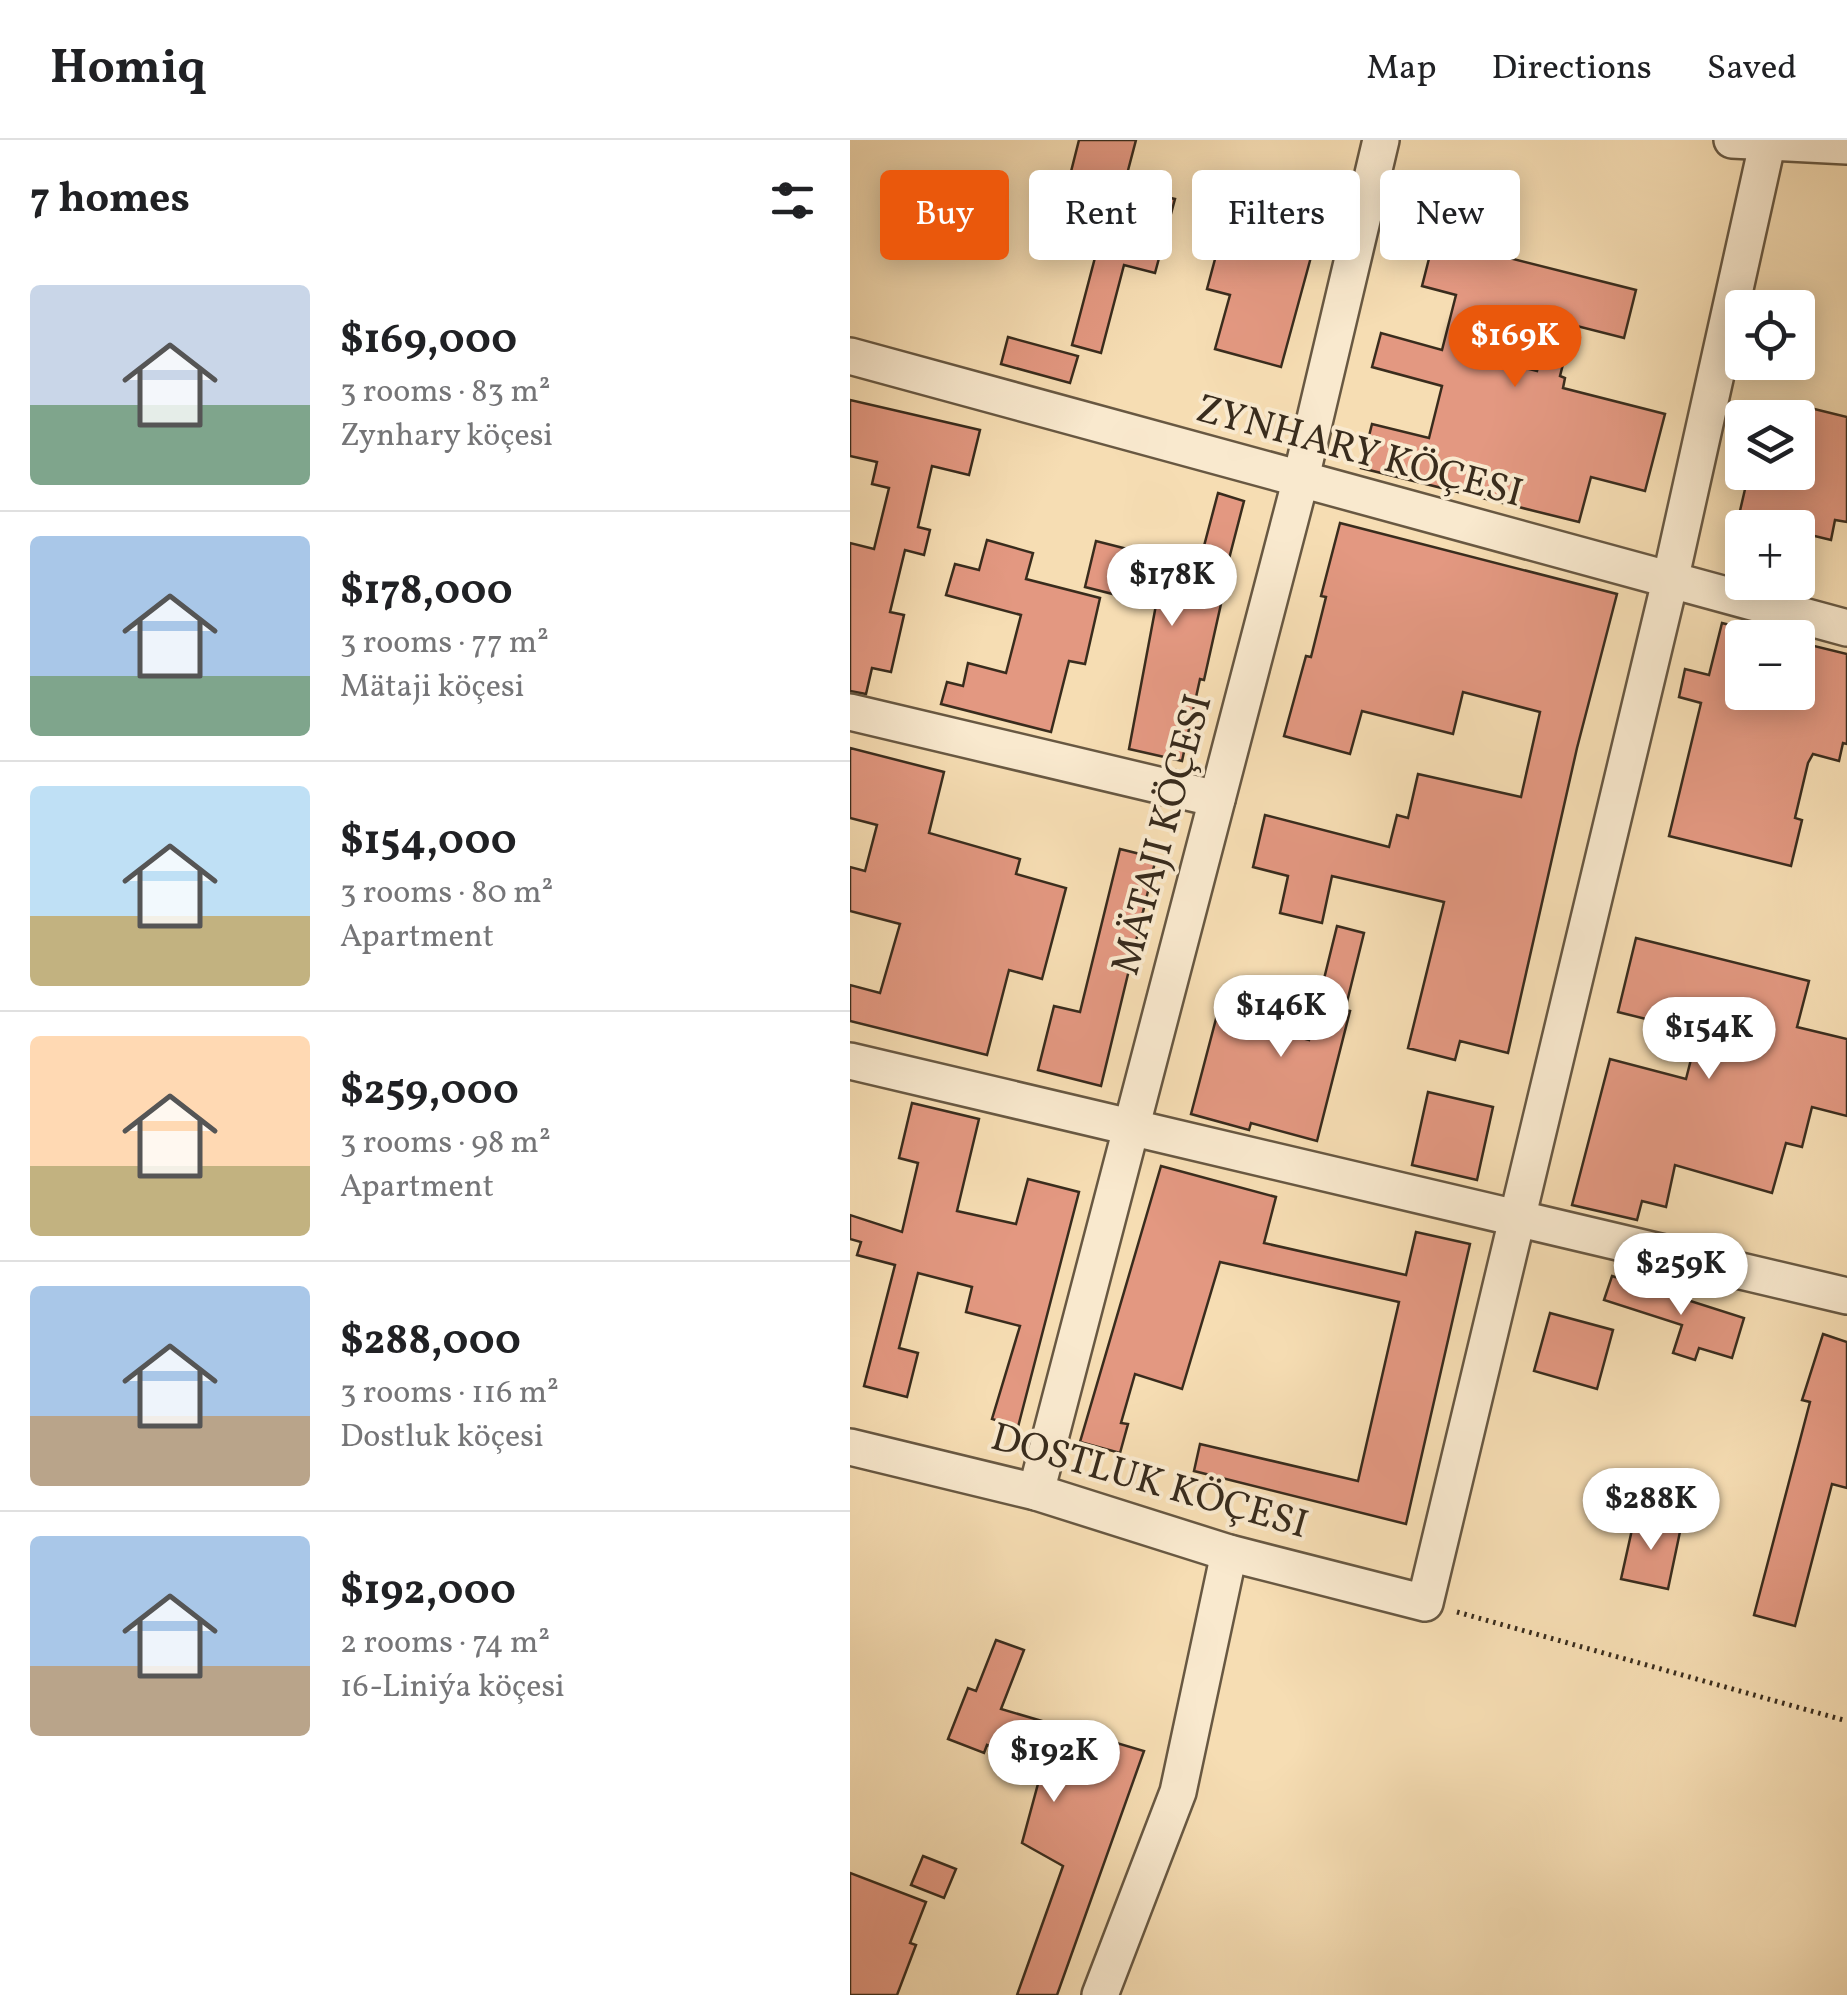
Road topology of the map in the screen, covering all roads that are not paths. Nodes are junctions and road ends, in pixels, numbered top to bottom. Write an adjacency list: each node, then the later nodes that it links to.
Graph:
1 (1380, 140): 6 (street, MÄTAJI KÖÇESI)
2 (1732, 140): 3 (street)
3 (1767, 145): 4 (street); 7 (street)
4 (1847, 146)
5 (850, 356): 6 (street, ZYNHARY KÖÇESI)
6 (1300, 482): 7 (street, ZYNHARY KÖÇESI); 10 (street, MÄTAJI KÖÇESI)
7 (1670, 580): 8 (street, ZYNHARY KÖÇESI); 13 (street)
8 (1847, 628)
9 (850, 712): 10 (street)
10 (1217, 799): 12 (street, MÄTAJI KÖÇESI)
11 (850, 1062): 12 (street)
12 (1131, 1128): 13 (street); 16 (street, MÄTAJI KÖÇESI)
13 (1517, 1216): 14 (street); 17 (street, DOSTLUK KÖÇESI)
14 (1847, 1296)
15 (850, 1447): 16 (street, DOSTLUK KÖÇESI)
16 (1036, 1492): 17 (street, DOSTLUK KÖÇESI)
17 (1229, 1553): 18 (street)
18 (1100, 1995)

